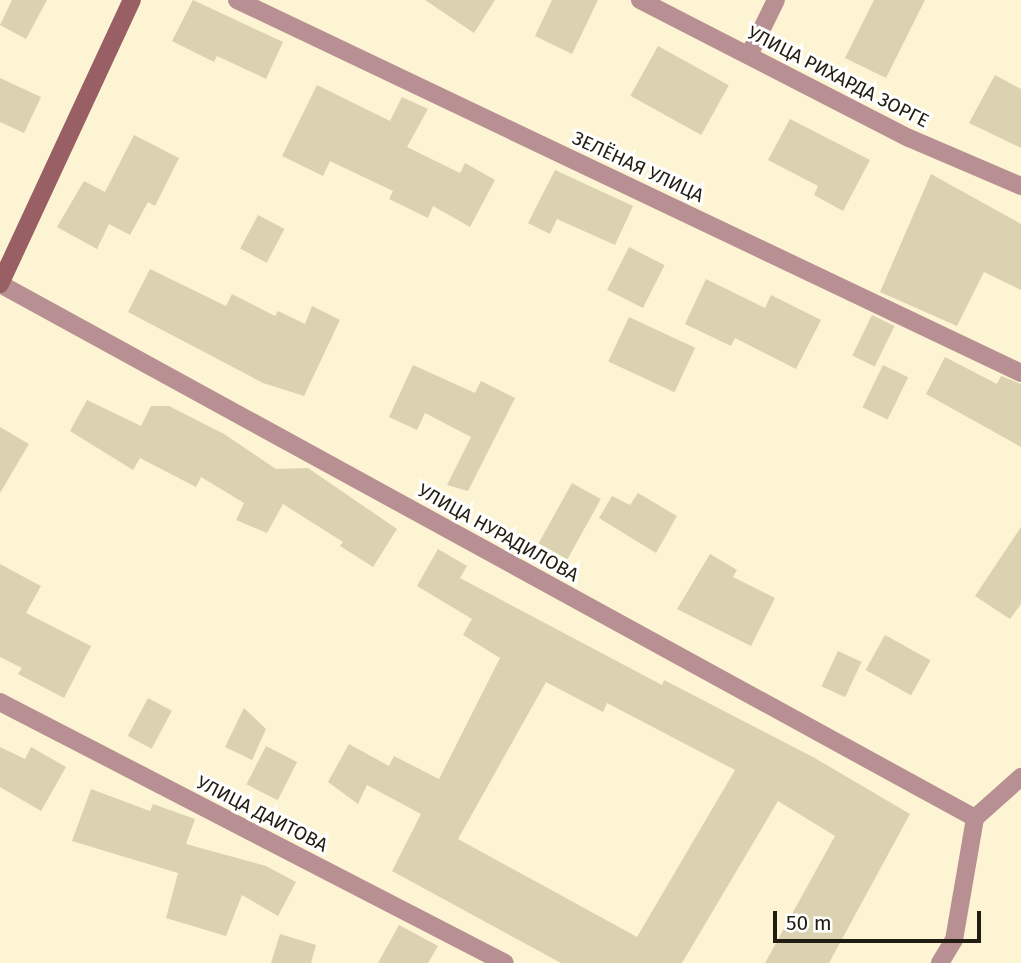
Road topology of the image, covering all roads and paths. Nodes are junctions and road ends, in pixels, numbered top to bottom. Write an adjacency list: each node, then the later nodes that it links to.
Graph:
1 (132, 0): 7 (street)
2 (237, 0): 8 (street, ЗЕЛЁНАЯ УЛИЦА)
3 (640, 0): 5 (street, УЛИЦА РИХАРДА ЗОРГЕ)
4 (776, 0): 5 (street)
5 (749, 55): 6 (street, УЛИЦА РИХАРДА ЗОРГЕ)
6 (1021, 186)
7 (0, 284): 11 (street, УЛИЦА НУРАДИЛОВА)
8 (1021, 373)
9 (0, 702): 12 (street, УЛИЦА ДАИТОВА)
10 (1021, 776): 11 (street)
11 (975, 818): 13 (street)
12 (505, 963)
13 (940, 963)

